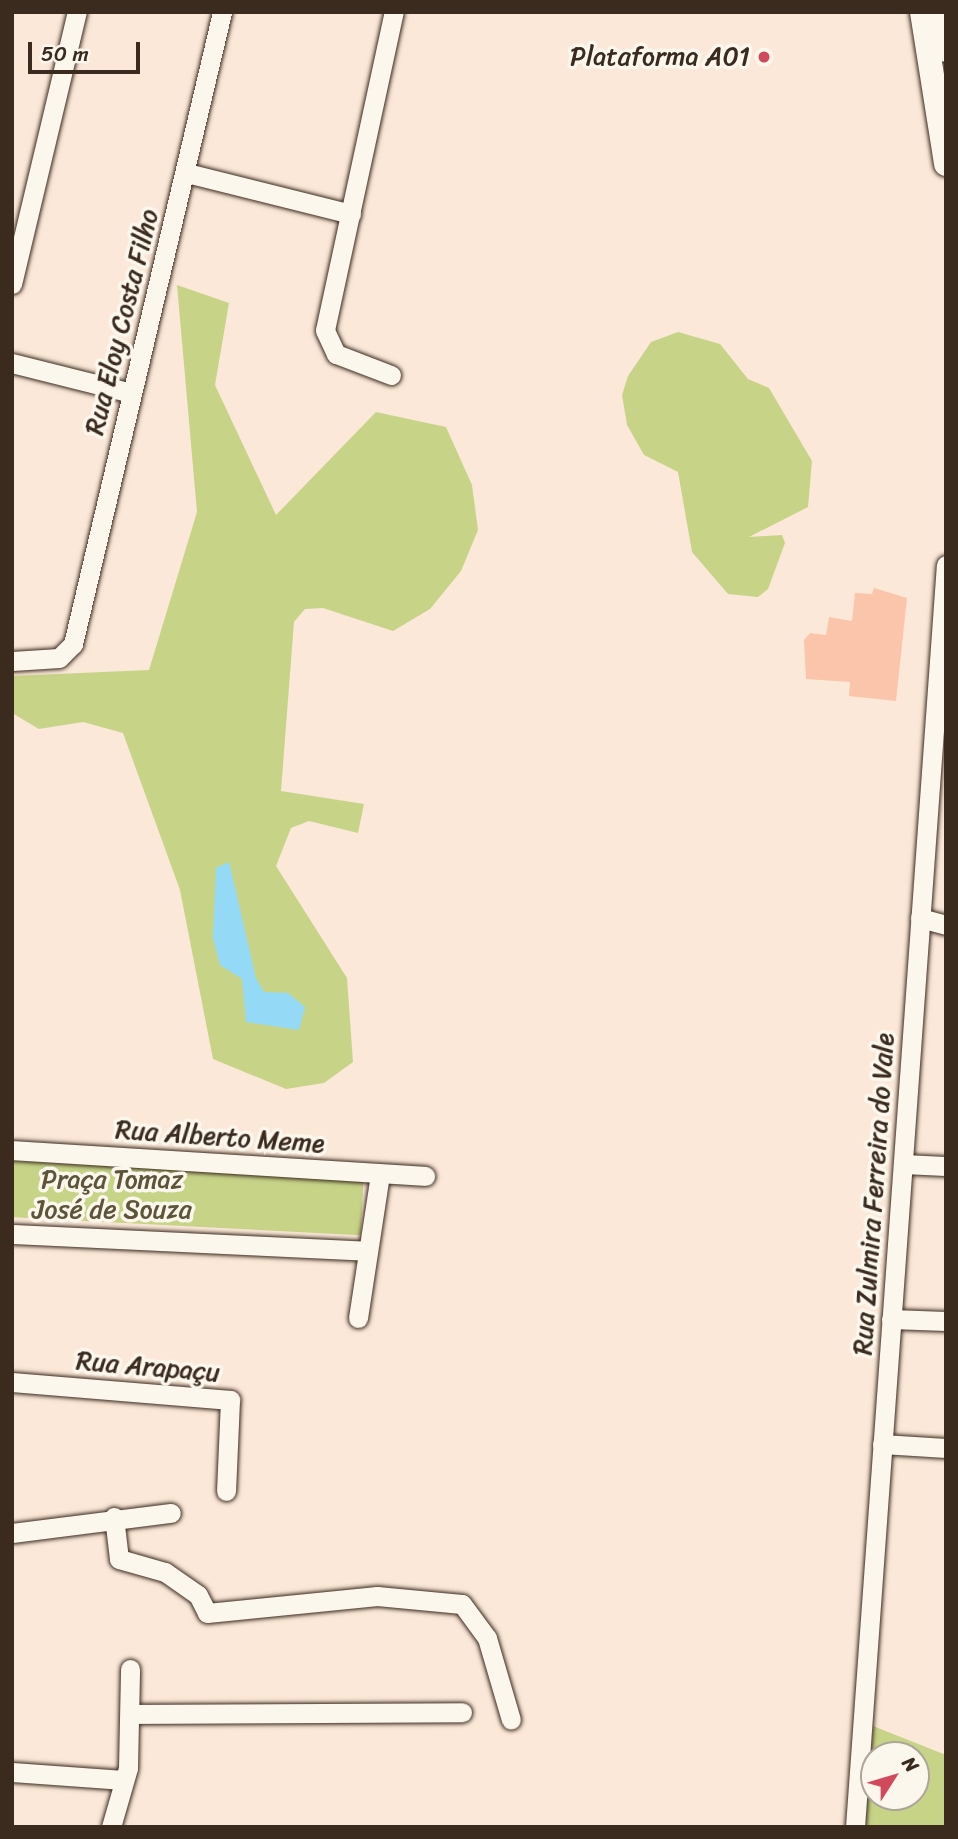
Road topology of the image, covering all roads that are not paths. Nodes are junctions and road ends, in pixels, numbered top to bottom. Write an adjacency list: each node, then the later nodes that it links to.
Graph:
1 (77, 12): 10 (street)
2 (222, 12): 8 (street, Rua Eloy Costa Filho)
3 (394, 12): 9 (street)
4 (922, 12): 7 (main road)
5 (940, 12): 6 (main road)
6 (946, 50)
7 (946, 164)
8 (187, 173): 9 (street); 13 (street, Rua Eloy Costa Filho)
9 (351, 214): 12 (street)
10 (12, 284)
11 (12, 363): 13 (street)
12 (391, 375)
13 (131, 393): 15 (street, Rua Eloy Costa Filho)
14 (946, 565): 16 (street, Rua Zulmira Ferreira do Vale)
15 (12, 661)
16 (939, 750): 17 (street, Rua Zulmira Ferreira do Vale)
17 (920, 918): 18 (street); 20 (street, Rua Zulmira Ferreira do Vale)
18 (946, 925)
19 (12, 1150): 22 (street, Rua Alberto Meme)
20 (902, 1164): 21 (street); 27 (street, Rua Zulmira Ferreira do Vale)
21 (946, 1166)
22 (380, 1174): 23 (street, Rua Alberto Meme); 25 (street)
23 (425, 1176)
24 (12, 1234): 25 (street)
25 (368, 1251): 26 (street)
26 (358, 1318)
27 (891, 1319): 28 (street); 30 (street, Rua Zulmira Ferreira do Vale)
28 (946, 1321)
29 (12, 1382): 32 (street, Rua Arapaçu)
30 (882, 1444): 31 (street); 43 (street, Rua Zulmira Ferreira do Vale)
31 (946, 1448)
32 (226, 1491)
33 (171, 1513): 34 (street)
34 (114, 1517): 35 (street); 39 (street)
35 (12, 1533)
36 (130, 1669): 38 (street)
37 (462, 1712): 38 (street)
38 (133, 1714): 41 (street)
39 (511, 1720)
40 (12, 1772): 41 (street)
41 (124, 1780): 42 (street)
42 (111, 1827)
43 (855, 1827)

